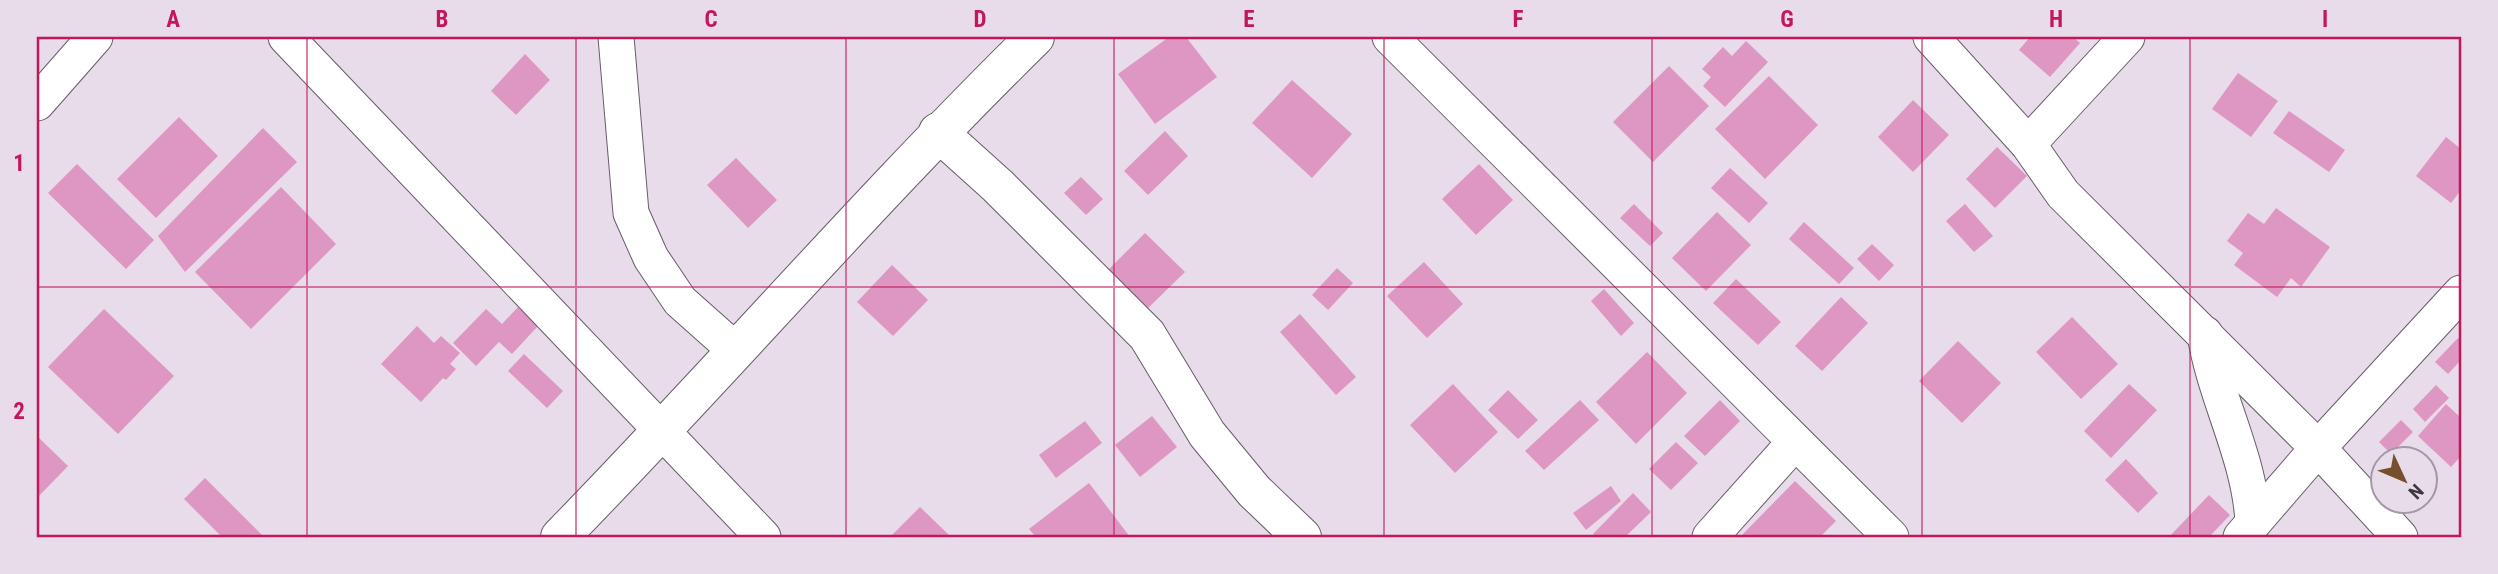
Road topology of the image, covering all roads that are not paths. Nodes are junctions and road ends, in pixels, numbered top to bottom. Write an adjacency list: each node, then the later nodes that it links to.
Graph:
1 (95, 37): 8 (street)
2 (286, 37): 14 (street)
3 (615, 37): 13 (street)
4 (1035, 37): 9 (main road)
5 (1390, 37): 15 (street)
6 (1931, 37): 10 (street)
7 (2127, 37): 10 (street)
8 (37, 103)
9 (938, 132): 13 (main road); 20 (main road)
10 (2028, 144): 12 (street)
11 (2461, 293): 16 (street)
12 (2205, 334): 16 (street); 17 (street)
13 (734, 349): 14 (main road)
14 (662, 433): 18 (main road); 19 (street)
15 (1794, 442): 21 (street); 22 (street)
16 (2318, 448): 17 (street); 23 (street)
17 (2247, 530)
18 (560, 537)
19 (763, 537)
20 (1302, 537)
21 (1710, 537)
22 (1891, 537)
23 (2400, 537)

